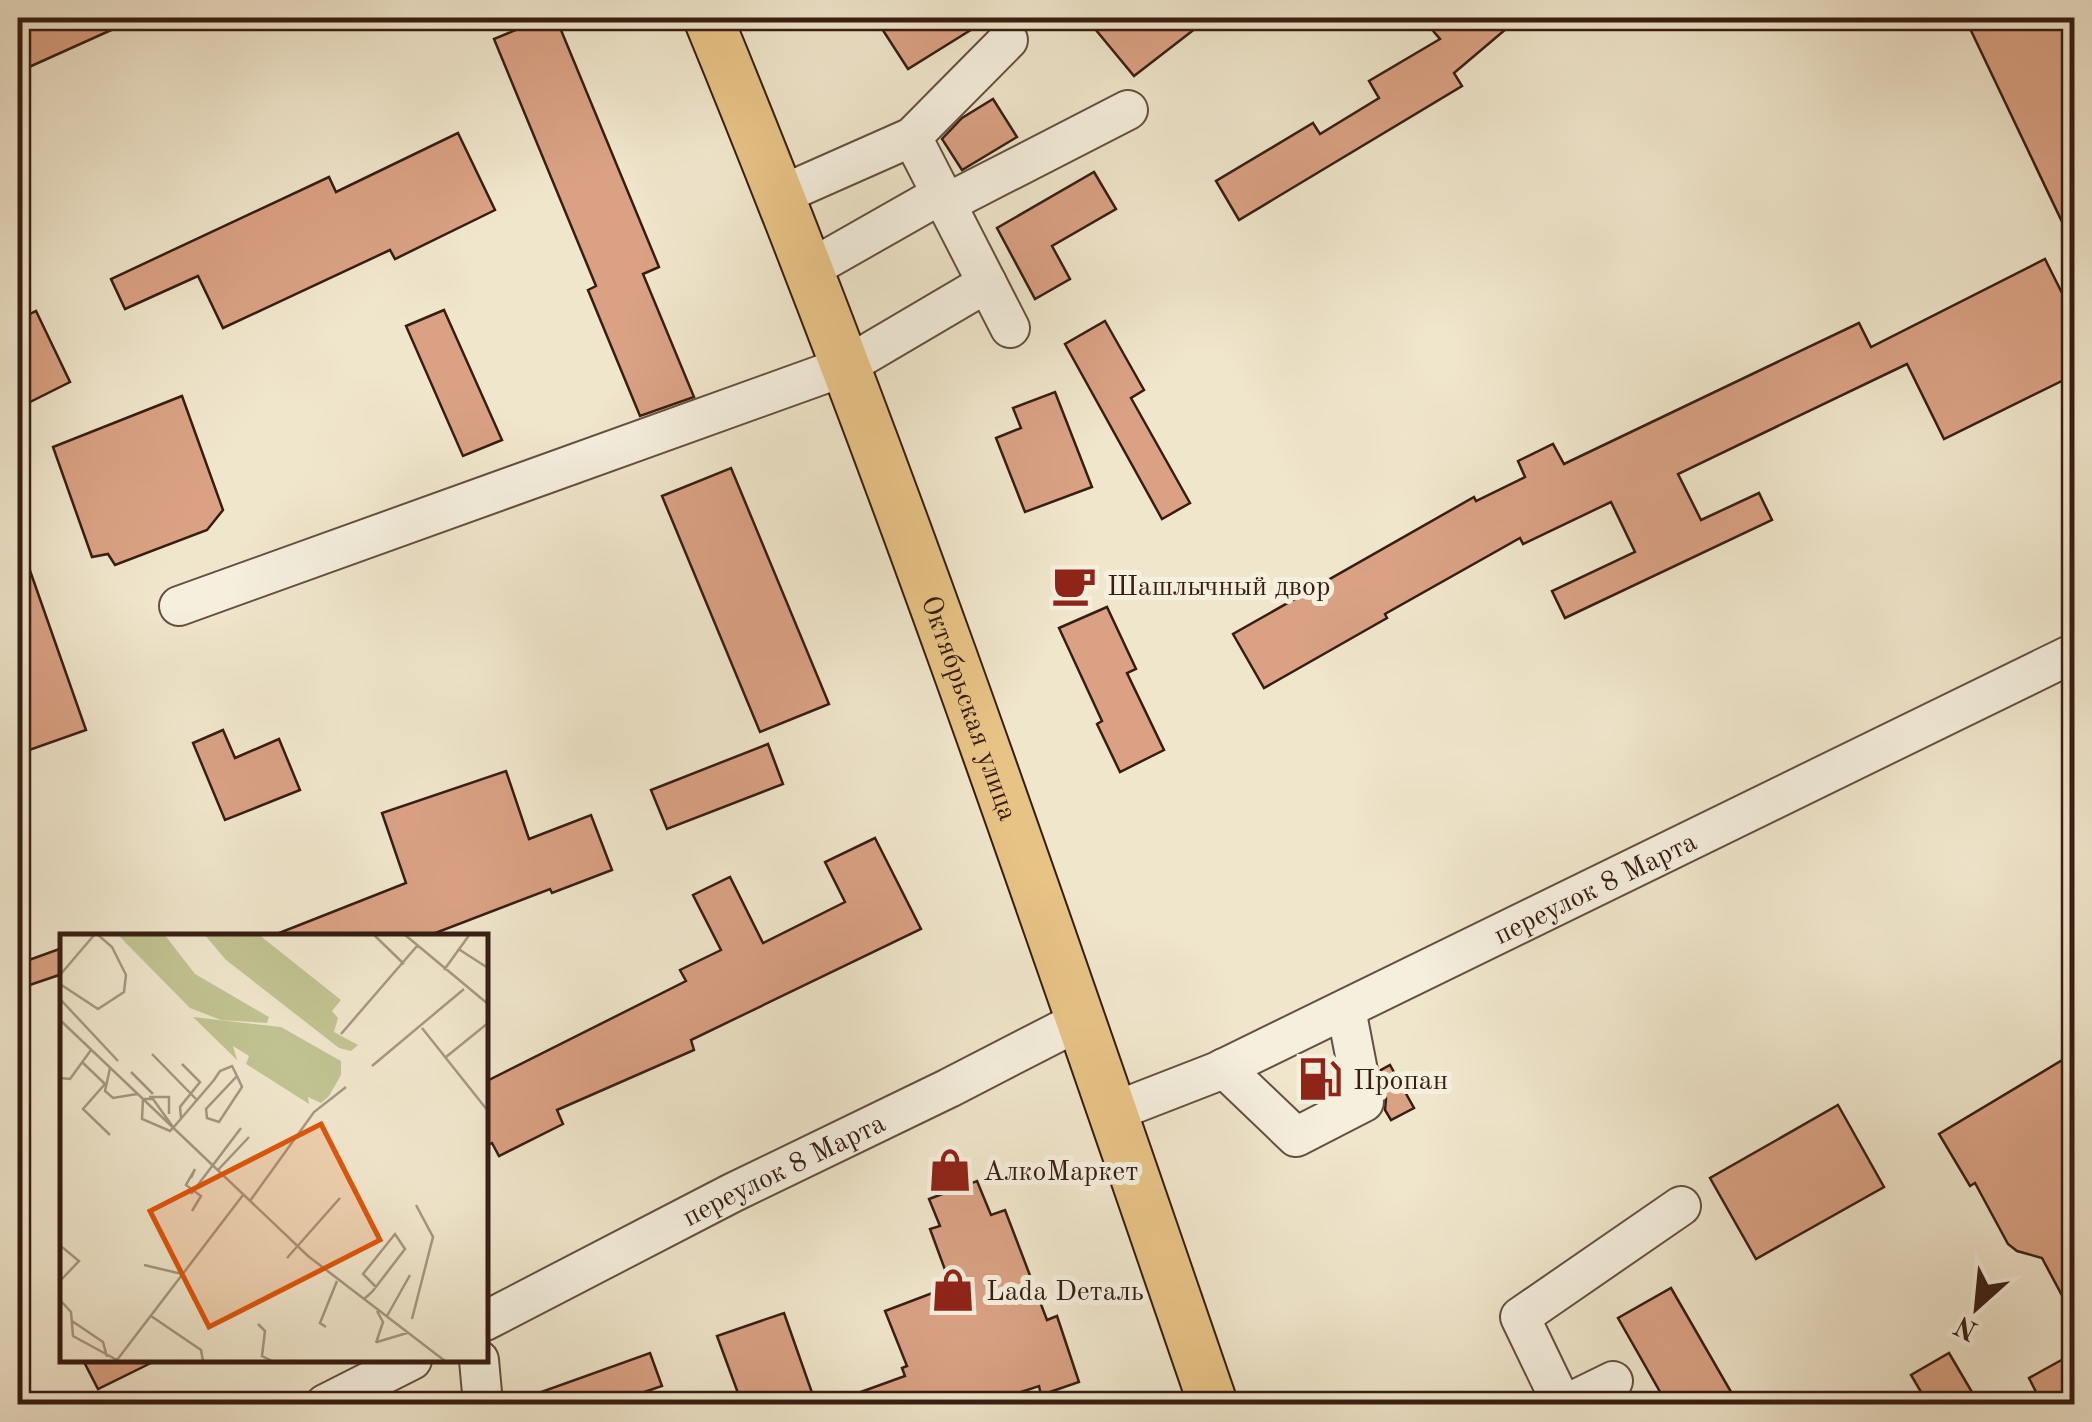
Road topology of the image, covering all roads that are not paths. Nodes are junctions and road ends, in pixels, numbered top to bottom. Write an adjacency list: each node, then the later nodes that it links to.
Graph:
1 (708, 18): 5 (main road, Октябрьская улица)
2 (1008, 40): 4 (street)
3 (1128, 110): 6 (street)
4 (912, 137): 5 (street); 6 (street)
5 (781, 195): 7 (main road, Октябрьская улица)
6 (942, 200): 7 (street); 8 (street)
7 (808, 270): 10 (main road, Октябрьская улица)
8 (987, 283): 9 (street); 10 (street)
9 (1010, 328)
10 (846, 366): 11 (street); 14 (main road, Октябрьская улица)
11 (179, 606)
12 (2074, 653): 13 (street, переулок 8 Марта)
13 (1346, 1009): 15 (street, переулок 8 Марта); 15 (street)
14 (1081, 1020): 16 (main road, Октябрьская улица); 18 (street, переулок 8 Марта)
15 (1224, 1068): 16 (street, переулок 8 Марта)
16 (1113, 1112): 24 (main road, Октябрьская улица)
17 (1681, 1206): 25 (street)
18 (488, 1319)
19 (408, 1362): 22 (street)
20 (479, 1362): 23 (street)
21 (1613, 1381): 25 (street)
22 (325, 1404)
23 (483, 1404)
24 (1214, 1404)
25 (1564, 1404)

